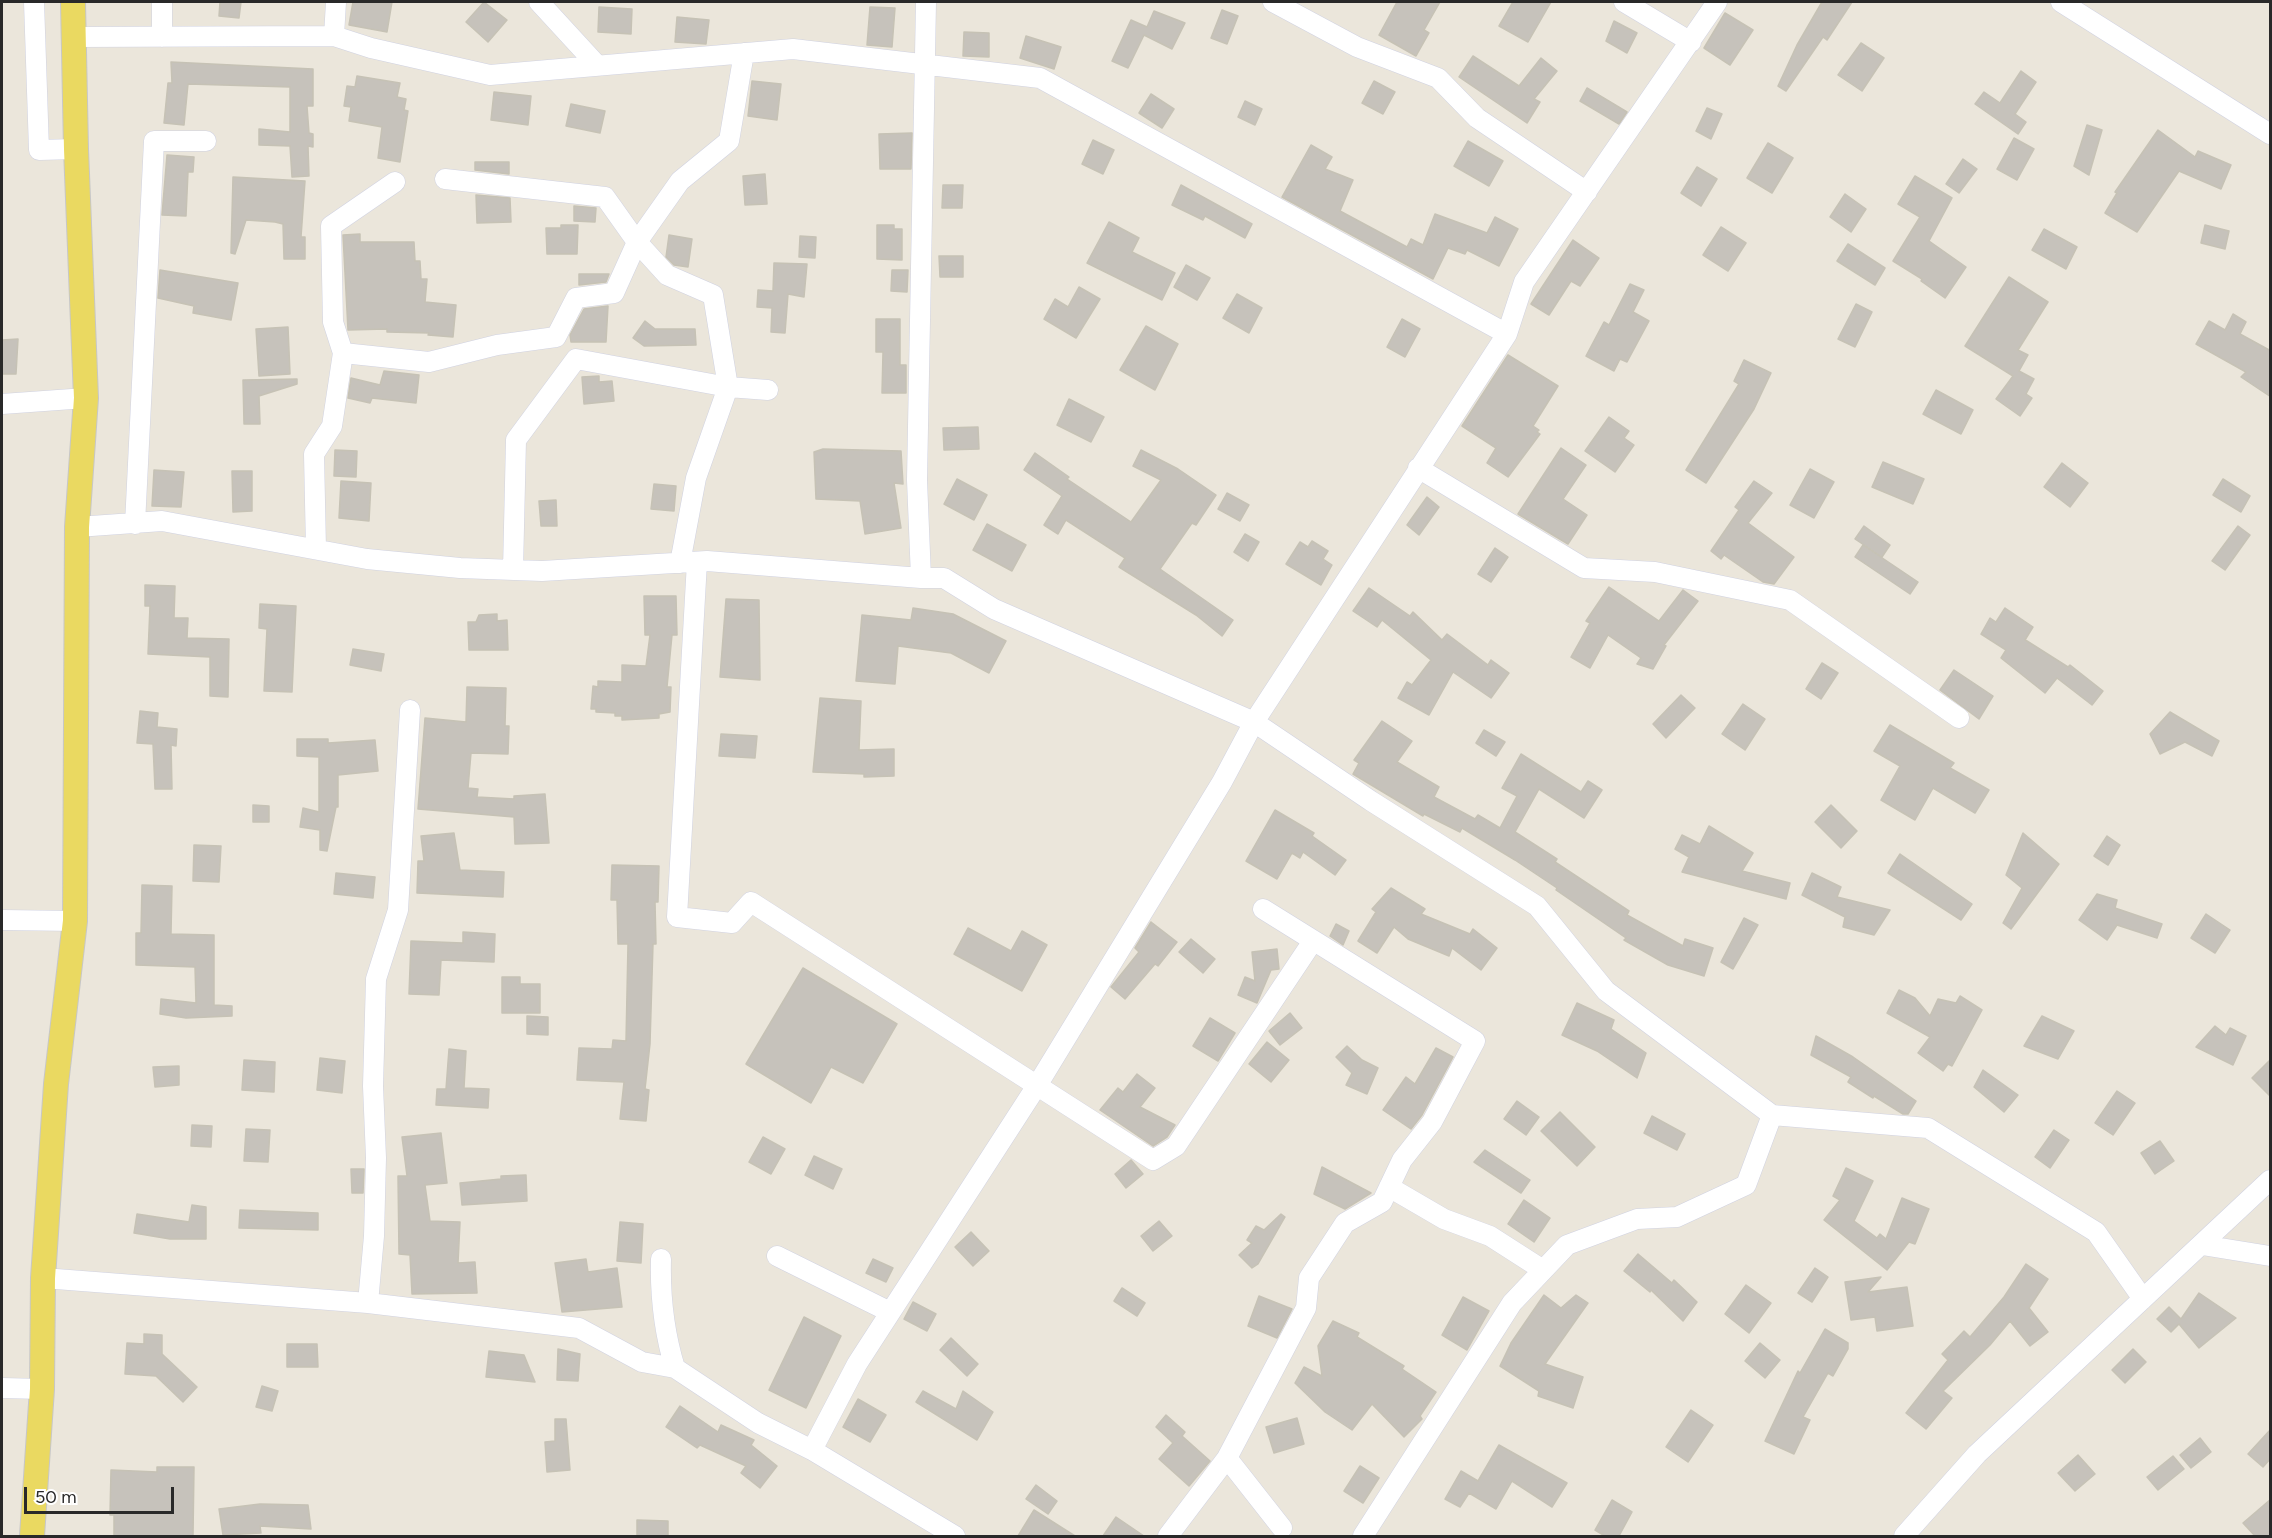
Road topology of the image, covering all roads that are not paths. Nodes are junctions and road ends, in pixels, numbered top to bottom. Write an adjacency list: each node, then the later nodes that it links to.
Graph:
1 (34, 2): 20 (street)
2 (74, 2): 12 (main road)
3 (162, 2): 13 (street)
4 (336, 2): 11 (street)
5 (539, 2): 16 (street)
6 (926, 2): 17 (street)
7 (1273, 2): 23 (street)
8 (1624, 2): 14 (street)
9 (1717, 2): 14 (street)
10 (2061, 2): 18 (street)
11 (334, 36): 13 (street); 16 (street)
12 (74, 37): 13 (street); 20 (main road)
13 (162, 37)
14 (1690, 42): 23 (street)
15 (744, 53): 16 (street); 17 (street); 24 (street)
16 (596, 64)
17 (925, 64): 25 (street); 39 (street)
18 (2271, 134)
19 (206, 141): 34 (street)
20 (76, 149): 31 (main road)
21 (445, 179): 24 (street)
22 (395, 182): 27 (street)
23 (1587, 192): 25 (street)
24 (637, 242): 26 (street); 29 (street)
25 (1507, 334): 33 (street)
26 (556, 337): 27 (street); 28 (street)
27 (343, 352): 36 (street)
28 (576, 360): 29 (street); 38 (street)
29 (728, 387): 30 (street); 37 (street)
30 (768, 390)
31 (86, 398): 32 (street); 35 (main road)
32 (2, 404)
33 (1418, 468): 41 (street); 42 (street)
34 (135, 524): 35 (street); 36 (street)
35 (77, 527): 45 (main road)
36 (316, 549): 38 (street)
37 (688, 562): 38 (street); 39 (street); 47 (street)
38 (513, 570)
39 (921, 578): 42 (street)
40 (410, 710): 58 (street)
41 (1959, 718)
42 (1254, 722): 47 (street); 48 (street)
43 (1263, 909): 46 (street)
44 (2, 920): 45 (street)
45 (75, 921): 56 (main road)
46 (1313, 940): 47 (street); 50 (street)
47 (1038, 1084): 59 (street)
48 (1772, 1115): 55 (street); 57 (street)
49 (2271, 1180): 51 (street)
50 (1389, 1187): 55 (street); 64 (street)
51 (2202, 1245): 53 (street); 57 (street)
52 (777, 1256): 59 (street)
53 (2271, 1256)
54 (660, 1259): 60 (street)
55 (1543, 1270): 69 (street)
56 (43, 1278): 58 (street); 62 (main road)
57 (2143, 1299): 70 (street)
58 (368, 1303): 60 (street)
59 (890, 1312): 63 (street)
60 (675, 1368): 63 (street)
61 (2, 1388): 62 (street)
62 (42, 1389): 66 (main road)
63 (812, 1450): 67 (street)
64 (1227, 1458): 65 (street); 68 (street)
65 (1282, 1528)
66 (32, 1536)
67 (955, 1536)
68 (1168, 1536)
69 (1363, 1536)
70 (1904, 1536)

